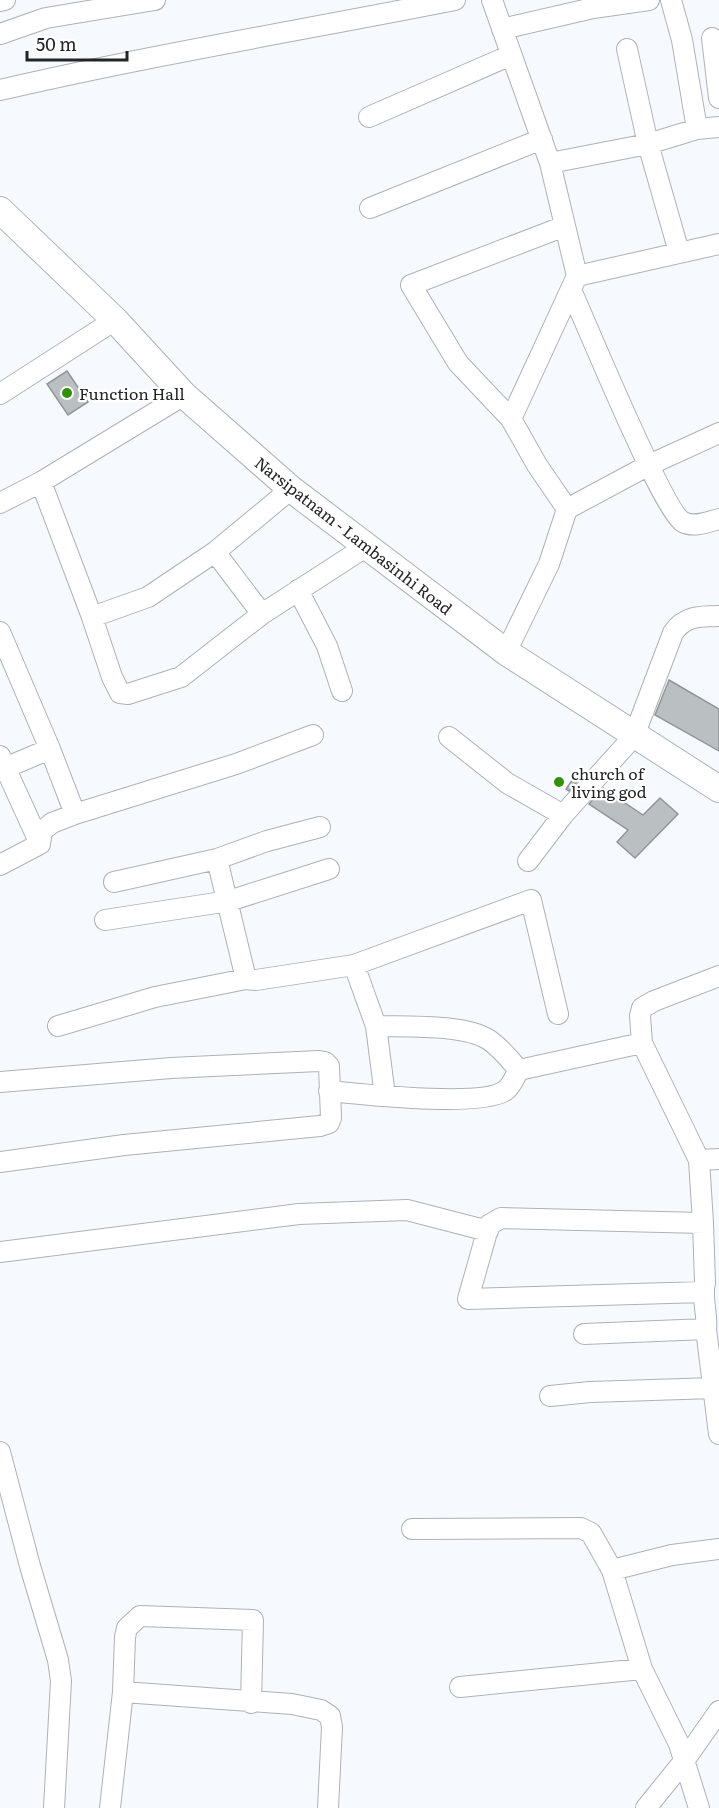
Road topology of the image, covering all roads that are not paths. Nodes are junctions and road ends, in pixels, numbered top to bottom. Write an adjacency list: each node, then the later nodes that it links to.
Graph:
1 (5, 0): 7 (street)
2 (155, 0): 9 (street)
3 (455, 0): 14 (street)
4 (492, 0): 8 (street)
5 (649, 0): 8 (street)
6 (671, 0): 11 (street)
7 (0, 2)
8 (502, 29): 13 (street)
9 (0, 34)
10 (715, 38): 11 (street); 15 (street)
11 (682, 40): 18 (street)
12 (627, 49): 20 (street)
13 (511, 55): 16 (street); 19 (street)
14 (0, 90)
15 (719, 98)
16 (369, 117)
17 (719, 127): 18 (street)
18 (697, 129): 20 (street)
19 (542, 140): 21 (street); 22 (street)
20 (648, 144): 21 (street); 26 (street)
21 (550, 163): 24 (street)
22 (370, 208)
23 (2, 215): 28 (main road, Narsipatnam - Lambasinhi Road)
24 (565, 226): 27 (street); 31 (street)
25 (719, 244): 26 (street)
26 (679, 252): 27 (street)
27 (574, 283): 31 (street); 33 (street)
28 (115, 320): 29 (street); 30 (main road, Narsipatnam - Lambasinhi Road)
29 (0, 394)
30 (184, 395): 34 (street); 35 (main road, Narsipatnam - Lambasinhi Road)
31 (511, 419): 37 (street)
32 (719, 434): 33 (street)
33 (649, 465): 37 (street); 38 (street)
34 (41, 482): 36 (street); 44 (street)
35 (291, 489): 39 (main road, Narsipatnam - Lambasinhi Road); 40 (street)
36 (0, 503)
37 (567, 508): 46 (street)
38 (719, 519)
39 (367, 546): 41 (street); 46 (main road, Narsipatnam - Lambasinhi Road)
40 (215, 552): 42 (street); 44 (street)
41 (298, 590): 42 (street); 47 (street)
42 (262, 614): 44 (street)
43 (719, 616): 49 (street)
44 (92, 617)
45 (0, 632): 51 (street)
46 (506, 652): 49 (main road, Narsipatnam - Lambasinhi Road)
47 (342, 691)
48 (313, 735): 54 (street)
49 (634, 736): 53 (main road, Narsipatnam - Lambasinhi Road); 55 (street)
50 (449, 737): 55 (street)
51 (50, 749): 52 (street); 54 (street)
52 (2, 764): 57 (street)
53 (719, 789)
54 (75, 814): 57 (street)
55 (563, 815): 60 (street)
56 (320, 827): 58 (street)
57 (40, 844): 59 (street)
58 (217, 859): 62 (street); 63 (street)
59 (1, 861)
60 (528, 861)
61 (329, 869): 63 (street)
62 (114, 882)
63 (229, 901): 64 (street); 67 (street)
64 (105, 920)
65 (354, 965): 67 (street); 68 (street); 70 (street)
66 (719, 976): 71 (street)
67 (246, 979): 69 (street)
68 (558, 1014)
69 (58, 1026)
70 (376, 1026): 72 (street); 75 (street)
71 (642, 1043): 72 (street); 77 (street)
72 (519, 1070): 75 (street)
73 (0, 1082): 74 (street)
74 (330, 1091): 75 (street); 78 (street)
75 (385, 1096)
76 (719, 1159): 77 (street)
77 (699, 1161): 79 (street)
78 (0, 1162)
79 (703, 1223): 80 (street); 82 (street)
80 (488, 1231): 81 (street); 82 (street)
81 (0, 1252)
82 (703, 1292): 83 (street)
83 (706, 1329): 84 (street); 85 (street)
84 (584, 1334)
85 (714, 1388): 86 (street); 87 (street)
86 (550, 1396)
87 (719, 1434)
88 (0, 1452): 98 (street)
89 (412, 1529): 91 (street)
90 (719, 1549): 91 (street)
91 (612, 1570): 92 (street)
92 (642, 1669): 93 (street); 97 (street)
93 (460, 1687)
94 (123, 1692): 95 (street); 95 (street); 99 (street)
95 (251, 1702): 100 (street)
96 (719, 1711): 97 (street)
97 (684, 1761): 101 (street); 102 (street)
98 (54, 1808)
99 (110, 1808)
100 (328, 1808)
101 (646, 1808)
102 (699, 1808)

